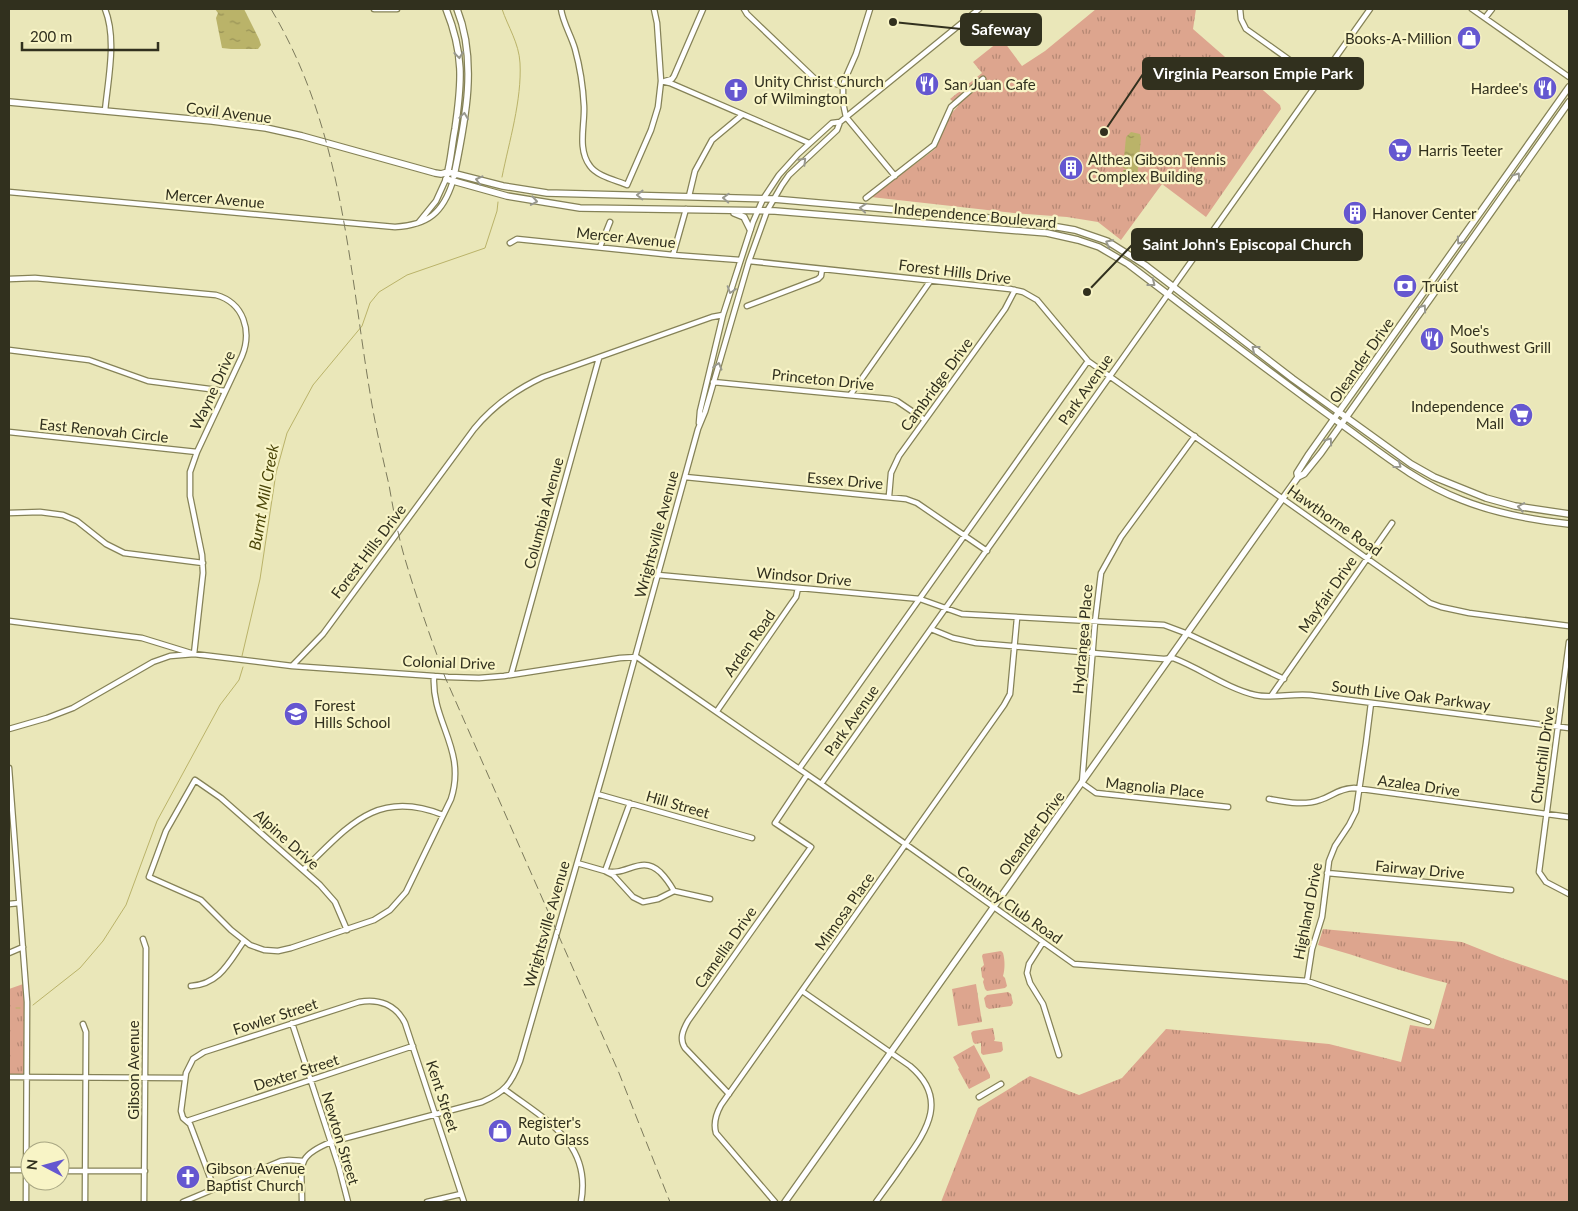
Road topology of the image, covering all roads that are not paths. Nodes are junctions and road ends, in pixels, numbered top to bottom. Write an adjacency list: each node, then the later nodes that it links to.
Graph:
1 (105, 9): 26 (street)
2 (374, 9): 3 (street)
3 (397, 9)
4 (446, 9): 31 (main road, one-way to 31)
5 (458, 9): 33 (main road, one-way to 5)
6 (561, 9): 20 (street)
7 (654, 9): 20 (street)
8 (703, 9): 20 (street)
9 (744, 9): 22 (street)
10 (870, 9): 22 (street)
11 (979, 9): 28 (street, Wrightsville Avenue)
12 (1240, 9): 21 (street)
13 (1362, 9): 16 (street)
14 (1472, 9): 17 (street)
15 (1492, 9): 17 (street)
16 (1368, 10): 21 (street, Park Avenue)
17 (1485, 18): 18 (street)
18 (1569, 77)
19 (983, 80): 34 (street)
20 (661, 81): 27 (street)
21 (1319, 81): 55 (street, Park Avenue)
22 (843, 86): 28 (street)
23 (1569, 87): 67 (main road, Oleander Drive, one-way to 67)
24 (9, 102): 26 (main road, Covil Avenue)
25 (1569, 102): 68 (main road, Oleander Drive, one-way to 25)
26 (105, 111): 32 (main road, Covil Avenue)
27 (742, 115): 30 (street); 37 (street)
28 (846, 117): 29 (street, Wrightsville Avenue); 34 (street)
29 (840, 122): 30 (street, Wrightsville Avenue); 40 (street, Wrightsville Avenue, one-way to 29)
30 (809, 143): 39 (street, Wrightsville Avenue)
31 (448, 172): 32 (main road); 33 (main road, Independence Boulevard); 35 (main road)
32 (441, 174): 35 (main road, Covil Avenue)
33 (455, 174): 35 (main road); 37 (main road, Independence Boulevard, one-way to 33)
34 (896, 176): 38 (street)
35 (450, 180): 36 (street, Mercer Avenue); 41 (main road, Independence Boulevard, one-way to 41)
36 (9, 192)
37 (689, 196): 39 (main road, Independence Boulevard, one-way to 37)
38 (866, 198)
39 (763, 199): 40 (main road, Independence Boulevard); 43 (street, Wrightsville Avenue)
40 (773, 200): 44 (street, Wrightsville Avenue); 55 (main road, Independence Boulevard, one-way to 40)
41 (686, 209): 42 (main road, Independence Boulevard); 49 (street)
42 (725, 210): 43 (main road, Independence Boulevard); 46 (main road)
43 (758, 211): 44 (main road, Independence Boulevard); 46 (street, Wrightsville Avenue)
44 (768, 211): 51 (street, Wrightsville Avenue); 57 (main road, Independence Boulevard, one-way to 57)
45 (610, 222): 48 (street)
46 (750, 229): 50 (street, Wrightsville Avenue)
47 (510, 243): 48 (street, Mercer Avenue)
48 (600, 247): 49 (street, Mercer Avenue)
49 (673, 255): 50 (street, Mercer Avenue)
50 (740, 260): 59 (street, Wrightsville Avenue, one-way to 59)
51 (749, 261): 52 (street, Forest Hills Drive); 64 (street, Wrightsville Avenue, one-way to 51)
52 (822, 269): 54 (street, Forest Hills Drive); 58 (street)
53 (9, 279): 65 (street, Wayne Drive)
54 (931, 280): 56 (street, Forest Hills Drive); 66 (street)
55 (1173, 287): 57 (street, Park Avenue); 67 (main road, Independence Boulevard, one-way to 55)
56 (1016, 290): 62 (street, Forest Hills Drive); 70 (street, Cambridge Drive)
57 (1168, 294): 63 (street, Park Avenue); 69 (main road, Independence Boulevard)
58 (747, 306)
59 (723, 315): 61 (street, Forest Hills Drive); 72 (street, Wrightsville Avenue)
60 (9, 350): 65 (street)
61 (599, 358): 106 (street, Forest Hills Drive); 107 (street, Columbia Avenue)
62 (1088, 361): 63 (street, Forest Hills Drive); 86 (street, Park Avenue)
63 (1110, 376): 74 (street, Hawthorne Road); 87 (street, Park Avenue)
64 (713, 382): 66 (street, Princeton Drive); 72 (street, Wrightsville Avenue)
65 (225, 391): 75 (street, Wayne Drive)
66 (851, 394): 70 (street, Princeton Drive)
67 (1340, 412): 68 (main road, Independence Boulevard); 69 (main road, Oleander Drive)
68 (1346, 417): 71 (main road, Oleander Drive); 81 (main road, Independence Boulevard, one-way to 68)
69 (1334, 419): 71 (main road, Independence Boulevard); 77 (main road, Oleander Drive)
70 (925, 420): 78 (street, Cambridge Drive)
71 (1341, 424): 77 (main road, Oleander Drive, one-way to 71); 82 (main road, Independence Boulevard, one-way to 82)
72 (698, 429): 76 (street, Wrightsville Avenue)
73 (9, 432): 75 (street, East Renovah Circle)
74 (1195, 436): 79 (street, Hawthorne Road); 96 (street, Hydrangea Place)
75 (196, 452): 89 (street, Wayne Drive)
76 (685, 477): 78 (street, Essex Drive); 90 (street, Wrightsville Avenue)
77 (1298, 478): 79 (main road, Oleander Drive)
78 (889, 496): 86 (street, Essex Drive)
79 (1283, 498): 88 (street, Hawthorne Road); 99 (main road, Oleander Drive)
80 (9, 513): 89 (street)
81 (1569, 514)
82 (1539, 520): 83 (main road); 85 (main road, Independence Boulevard)
83 (1569, 520)
84 (1392, 523): 88 (street, Mayfair Drive)
85 (1569, 524)
86 (965, 535): 87 (street, Essex Drive); 92 (street, Park Avenue)
87 (987, 551): 93 (street, Park Avenue)
88 (1367, 558): 97 (street, Hawthorne Road); 109 (street, Mayfair Drive)
89 (203, 563): 103 (street, Wayne Drive)
90 (658, 575): 91 (street, Windsor Drive); 104 (street, Wrightsville Avenue)
91 (798, 588): 92 (street, Windsor Drive); 112 (street, Arden Road)
92 (920, 600): 93 (street, Windsor Drive); 117 (street, Park Avenue)
93 (946, 609): 94 (street, Windsor Drive); 98 (street, Park Avenue)
94 (1017, 618): 96 (street, Windsor Drive); 101 (street, Mimosa Place)
95 (9, 621): 103 (street)
96 (1095, 622): 99 (street, Windsor Drive); 102 (street, Hydrangea Place)
97 (1569, 626)
98 (931, 629): 101 (street, South Live Oak Parkway); 120 (street, Park Avenue)
99 (1188, 634): 105 (main road, Oleander Drive); 109 (street, Windsor Drive)
100 (1569, 642): 113 (street, Churchill Drive)
101 (1014, 646): 102 (street, South Live Oak Parkway); 131 (street, Mimosa Place)
102 (1093, 652): 105 (street, South Live Oak Parkway); 119 (street, Hydrangea Place)
103 (194, 654): 106 (street); 114 (street)
104 (635, 657): 107 (street, Colonial Drive); 112 (street, Country Club Road); 122 (street, Wrightsville Avenue)
105 (1170, 658): 110 (street, South Live Oak Parkway); 119 (main road, Oleander Drive)
106 (292, 666): 108 (street, Colonial Drive)
107 (511, 675): 108 (street, Colonial Drive)
108 (434, 676): 127 (street)
109 (1284, 679): 110 (street)
110 (1271, 696): 111 (street, South Live Oak Parkway)
111 (1370, 703): 113 (street, South Live Oak Parkway); 121 (street, Highland Drive)
112 (717, 711): 117 (street, Country Club Road)
113 (1558, 726): 115 (street, South Live Oak Parkway); 126 (street, Churchill Drive)
114 (9, 728)
115 (1569, 728)
116 (9, 768): 129 (street)
117 (799, 769): 118 (street, Country Club Road)
118 (806, 775): 120 (street, Country Club Road); 167 (street, Camellia Drive)
119 (1082, 783): 125 (street, Magnolia Place); 142 (main road, Oleander Drive)
120 (821, 784): 131 (street, Country Club Road)
121 (1360, 789): 123 (street, Azalea Drive); 126 (street, Azalea Drive); 135 (street, Highland Drive)
122 (597, 794): 124 (street, Hill Street); 132 (street, Wrightsville Avenue)
123 (1269, 799)
124 (630, 803): 130 (street, Hill Street); 134 (street)
125 (1228, 807)
126 (1546, 814): 128 (street, Azalea Drive); 138 (street, Churchill Drive)
127 (443, 815): 133 (street); 143 (street)
128 (1569, 817)
129 (11, 832): 140 (street)
130 (752, 838)
131 (906, 845): 142 (street, Country Club Road); 151 (street, Mimosa Place)
132 (577, 863): 134 (street); 166 (street, Wrightsville Avenue)
133 (303, 870): 143 (street, Alpine Drive); 145 (street, Alpine Drive)
134 (605, 870): 137 (street); 137 (street)
135 (1327, 873): 136 (street, Fairway Drive); 149 (street, Highland Drive)
136 (1511, 890)
137 (674, 891): 139 (street)
138 (1569, 894)
139 (710, 899)
140 (19, 903): 141 (street); 147 (street)
141 (9, 904)
142 (993, 907): 146 (street, Country Club Road); 157 (main road, Oleander Drive)
143 (347, 930): 145 (street)
144 (143, 939): 162 (street, Gibson Avenue)
145 (244, 941): 150 (street)
146 (1043, 942): 149 (street, Country Club Road); 158 (street)
147 (23, 947): 148 (street); 160 (street)
148 (9, 953)
149 (1307, 981): 153 (street, Country Club Road)
150 (191, 986)
151 (802, 991): 157 (street); 167 (street, Mimosa Place)
152 (388, 1004): 154 (street, Fowler Street); 156 (street, Kent Street)
153 (1428, 1022)
154 (292, 1023): 163 (street, Fowler Street); 164 (street, Newton Street)
155 (83, 1024): 161 (street)
156 (413, 1046): 164 (street, Dexter Street); 169 (street, Kent Street)
157 (891, 1053): 188 (main road, Oleander Drive); 189 (street)
158 (1059, 1055)
159 (9, 1077): 160 (street)
160 (27, 1077): 161 (street); 171 (street)
161 (86, 1078): 162 (street); 175 (street)
162 (145, 1078): 163 (street); 176 (street, Gibson Avenue)
163 (185, 1078): 170 (street)
164 (311, 1080): 170 (street, Dexter Street); 172 (street, Newton Street)
165 (1001, 1084): 168 (street)
166 (504, 1090): 169 (street); 186 (street)
167 (729, 1094): 187 (street, Mimosa Place)
168 (978, 1097)
169 (436, 1115): 172 (street); 178 (street, Kent Street)
170 (187, 1121): 177 (street)
171 (28, 1141)
172 (331, 1142): 173 (street); 183 (street, Newton Street)
173 (303, 1161): 177 (street); 182 (street)
174 (70, 1170): 175 (street)
175 (85, 1171): 176 (street); 179 (street)
176 (145, 1171): 180 (street, Gibson Avenue)
177 (214, 1188): 181 (street)
178 (461, 1194): 184 (street); 185 (street, Kent Street)
179 (85, 1202)
180 (144, 1202)
181 (183, 1202)
182 (302, 1202)
183 (348, 1202)
184 (427, 1202)
185 (464, 1202)
186 (581, 1202)
187 (775, 1202)
188 (785, 1202)
189 (876, 1202)

